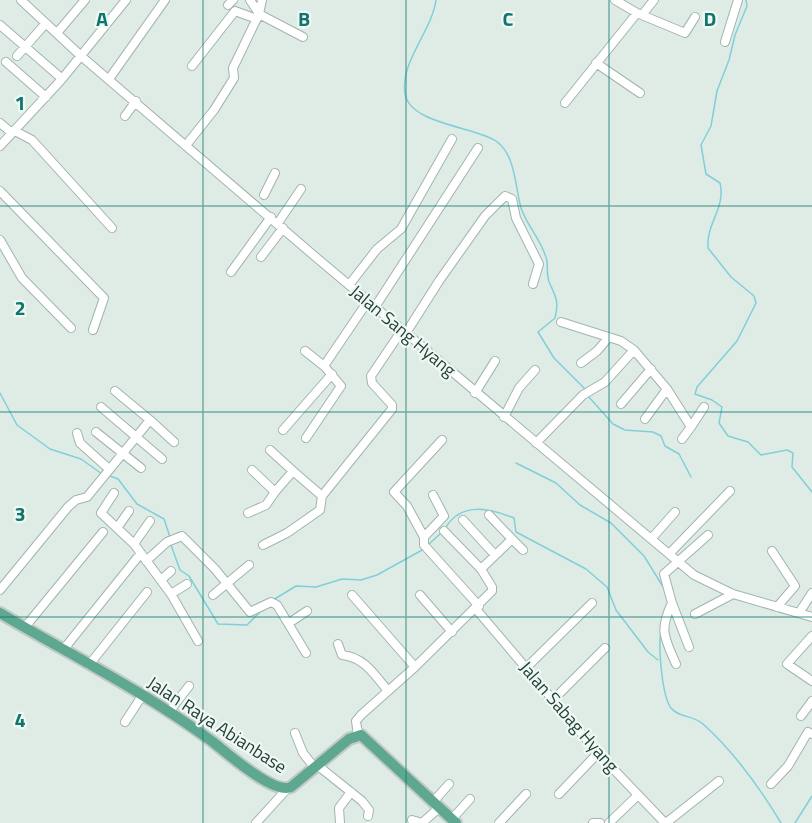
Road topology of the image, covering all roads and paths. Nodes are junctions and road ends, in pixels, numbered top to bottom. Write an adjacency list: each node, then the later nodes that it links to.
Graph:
1 (21, 0): 13 (street, Jalan Sang Hyang)
2 (85, 0): 15 (street)
3 (126, 0): 20 (street)
4 (165, 0): 25 (street)
5 (250, 0): 11 (street)
6 (262, 0): 11 (street)
7 (615, 0): 10 (street)
8 (654, 0): 10 (street)
9 (738, 0): 17 (street)
10 (640, 14): 12 (street); 22 (street)
11 (258, 15): 16 (street); 23 (street); 34 (street)
12 (695, 17)
13 (46, 23): 15 (street, Jalan Sang Hyang); 18 (street)
14 (0, 25): 18 (street)
15 (57, 33): 20 (street, Jalan Sang Hyang)
16 (303, 37)
17 (725, 42)
18 (26, 47): 19 (street); 24 (street)
19 (17, 56)
20 (81, 56): 25 (street, Jalan Sang Hyang); 27 (street)
21 (6, 62): 27 (street)
22 (596, 63): 26 (street); 29 (street)
23 (192, 66)
24 (60, 77)
25 (109, 79): 28 (street, Jalan Sang Hyang)
26 (640, 93)
27 (46, 97): 32 (street)
28 (136, 101): 30 (street); 34 (street, Jalan Sang Hyang)
29 (565, 103)
30 (125, 116)
31 (0, 123): 32 (street)
32 (14, 132): 35 (street); 42 (street)
33 (452, 139): 47 (street)
34 (187, 144): 41 (street, Jalan Sang Hyang)
35 (0, 146)
36 (478, 148): 49 (street)
37 (274, 173): 40 (street)
38 (301, 189): 41 (street)
39 (0, 191): 52 (street)
40 (264, 195)
41 (277, 223): 44 (street); 45 (street); 47 (street, Jalan Sang Hyang)
42 (112, 228)
43 (0, 240): 51 (street)
44 (261, 257)
45 (231, 272)
46 (533, 284): 53 (street)
47 (349, 285): 48 (street, Jalan Sang Hyang)
48 (368, 301): 49 (street, Jalan Sang Hyang); 59 (street)
49 (375, 307): 53 (street, Jalan Sang Hyang)
50 (561, 322): 54 (street)
51 (71, 328)
52 (93, 330)
53 (404, 332): 65 (street, Jalan Sang Hyang); 93 (street)
54 (609, 337): 55 (street); 58 (street)
55 (634, 350): 60 (street); 81 (street)
56 (305, 351): 59 (street)
57 (495, 361): 65 (street)
58 (581, 363)
59 (324, 366): 62 (street)
60 (651, 369): 63 (street); 66 (street)
61 (535, 370): 69 (street)
62 (332, 374): 73 (street); 77 (street)
63 (667, 389): 70 (street); 72 (street)
64 (115, 391): 71 (street)
65 (475, 393): 69 (street, Jalan Sang Hyang)
66 (621, 404)
67 (101, 407): 76 (street)
68 (704, 407): 72 (street)
69 (504, 417): 81 (street, Jalan Sang Hyang)
70 (645, 419)
71 (150, 420): 76 (street); 80 (street)
72 (691, 427): 78 (street)
73 (283, 430)
74 (96, 432): 83 (street)
75 (77, 433): 86 (street)
76 (135, 436): 83 (street); 84 (street)
77 (306, 438)
78 (682, 439)
79 (442, 440): 104 (street, Jalan Sabag Hyang)
80 (174, 442)
81 (536, 443): 105 (street, Jalan Sang Hyang)
82 (270, 450): 88 (street)
83 (121, 453): 85 (street); 86 (street)
84 (162, 459)
85 (141, 468)
86 (108, 470): 122 (street)
87 (252, 470): 90 (street)
88 (293, 471): 90 (street); 93 (street)
89 (730, 491): 112 (street)
90 (275, 492): 96 (street)
91 (114, 493): 100 (street)
92 (433, 495): 104 (street)
93 (322, 496): 108 (street)
94 (129, 511): 100 (street)
95 (675, 512): 105 (street)
96 (248, 513)
97 (489, 515): 106 (street)
98 (463, 520): 113 (street)
99 (150, 521): 107 (street)
100 (117, 528): 107 (street)
101 (444, 531): 117 (street)
102 (103, 532): 140 (street)
103 (708, 535): 114 (street)
104 (424, 537): 133 (street, Jalan Sabag Hyang)
105 (651, 538): 112 (street, Jalan Sang Hyang)
106 (512, 539): 109 (street); 113 (street)
107 (134, 544): 111 (street)
108 (263, 545)
109 (523, 550)
110 (772, 551): 132 (street)
111 (141, 553): 115 (street); 147 (street)
112 (670, 553): 114 (street, Jalan Sang Hyang)
113 (495, 555): 117 (street)
114 (678, 560): 126 (street, Jalan Sang Hyang); 131 (street)
115 (146, 561): 119 (street); 121 (street)
116 (249, 565): 121 (street)
117 (481, 569): 133 (street)
118 (171, 571): 119 (street)
119 (161, 580): 125 (street)
120 (187, 584): 125 (street)
121 (226, 584): 127 (street); 139 (street)
122 (0, 590)
123 (147, 592): 150 (street)
124 (812, 593): 136 (street)
125 (171, 594): 143 (street)
126 (733, 594): 132 (street, Jalan Sang Hyang); 137 (street)
127 (213, 595)
128 (352, 595): 151 (street)
129 (420, 595): 141 (street)
130 (591, 603): 152 (street)
131 (672, 603): 145 (street); 149 (street)
132 (777, 607): 136 (street, Jalan Sang Hyang)
133 (477, 608): 141 (street); 152 (street, Jalan Sabag Hyang)
134 (308, 611): 139 (street)
135 (0, 613): 140 (main road, Jalan Raya Abianbase)
136 (799, 613): 138 (street, Jalan Sang Hyang)
137 (695, 614)
138 (812, 617)
139 (289, 623): 148 (street)
140 (25, 627): 147 (main road, Jalan Raya Abianbase)
141 (452, 632): 151 (street)
142 (812, 636): 153 (street)
143 (198, 641)
144 (338, 644): 155 (street)
145 (689, 647)
146 (605, 648): 157 (street)
147 (63, 650): 150 (main road, Jalan Raya Abianbase)
148 (306, 653)
149 (676, 664)
150 (89, 665): 156 (main road, Jalan Raya Abianbase)
151 (415, 668): 155 (street)
152 (526, 668): 157 (street, Jalan Sabag Hyang)
153 (812, 681)
154 (189, 686): 159 (street)
155 (388, 691): 164 (street)
156 (142, 696): 159 (main road, Jalan Raya Abianbase); 161 (street)
157 (553, 700): 165 (street, Jalan Sabag Hyang)
158 (812, 701): 160 (street)
159 (169, 712): 170 (main road, Jalan Raya Abianbase)
160 (801, 716)
161 (125, 722)
162 (295, 733): 166 (street)
163 (812, 734): 169 (street)
164 (358, 735): 166 (main road, Jalan Raya Abianbase); 176 (main road)
165 (598, 753): 173 (street); 174 (street, Jalan Sabag Hyang)
166 (316, 766): 170 (main road, Jalan Raya Abianbase); 171 (street)
167 (718, 781): 186 (street)
168 (449, 784): 176 (street)
169 (771, 784)
170 (287, 789): 180 (street)
171 (351, 792): 177 (street); 181 (street)
172 (526, 794): 182 (street)
173 (559, 794)
174 (638, 795): 185 (street); 186 (street, Jalan Sabag Hyang)
175 (470, 799): 179 (street)
176 (437, 804): 178 (street); 179 (main road)
177 (368, 816)
178 (412, 820)
179 (454, 821)
180 (256, 823)
181 (340, 823)
182 (499, 823)
183 (593, 823): 184 (street)
184 (600, 823)
185 (609, 823)
186 (666, 823)

